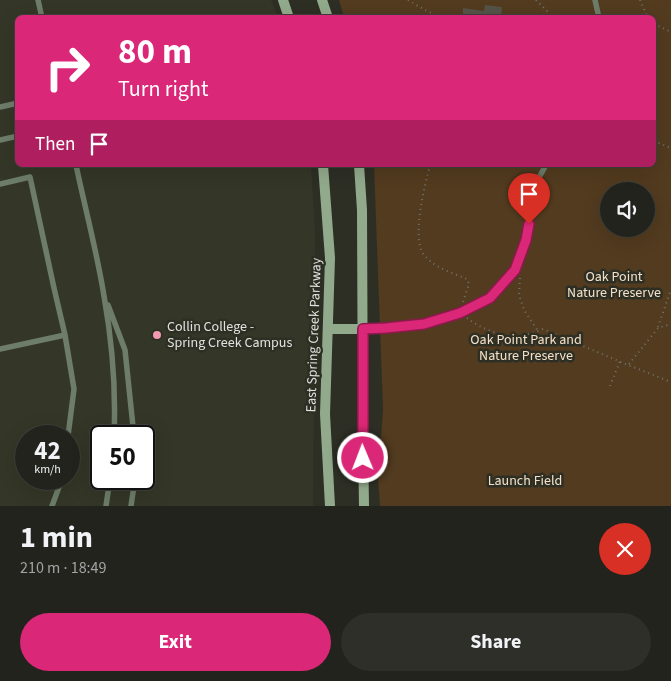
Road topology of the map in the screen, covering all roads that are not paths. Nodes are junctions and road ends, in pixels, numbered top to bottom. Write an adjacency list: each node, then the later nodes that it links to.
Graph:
1 (38, 0): 5 (lane)
2 (283, 0): 6 (main road)
3 (322, 0): 7 (main road)
4 (595, 0): 8 (lane)
5 (41, 15)
6 (289, 15)
7 (327, 15)
8 (598, 15)
9 (15, 104): 10 (lane)
10 (0, 107)
11 (15, 137): 12 (lane)
12 (0, 140)
13 (76, 167): 18 (lane)
14 (323, 167): 19 (main road, East Spring Creek Parkway)
15 (359, 167): 20 (main road)
16 (545, 167): 20 (lane)
17 (0, 184): 21 (lane)
18 (105, 296): 24 (lane); 25 (lane)
19 (328, 329): 20 (main road); 32 (main road, East Spring Creek Parkway)
20 (363, 329): 33 (main road)
21 (65, 335): 22 (lane); 23 (lane)
22 (0, 349)
23 (69, 425)
24 (114, 425)
25 (133, 425)
26 (58, 490): 29 (lane)
27 (108, 490): 30 (lane)
28 (133, 490): 31 (lane)
29 (52, 506)
30 (106, 506)
31 (131, 506)
32 (330, 506)
33 (364, 506)

